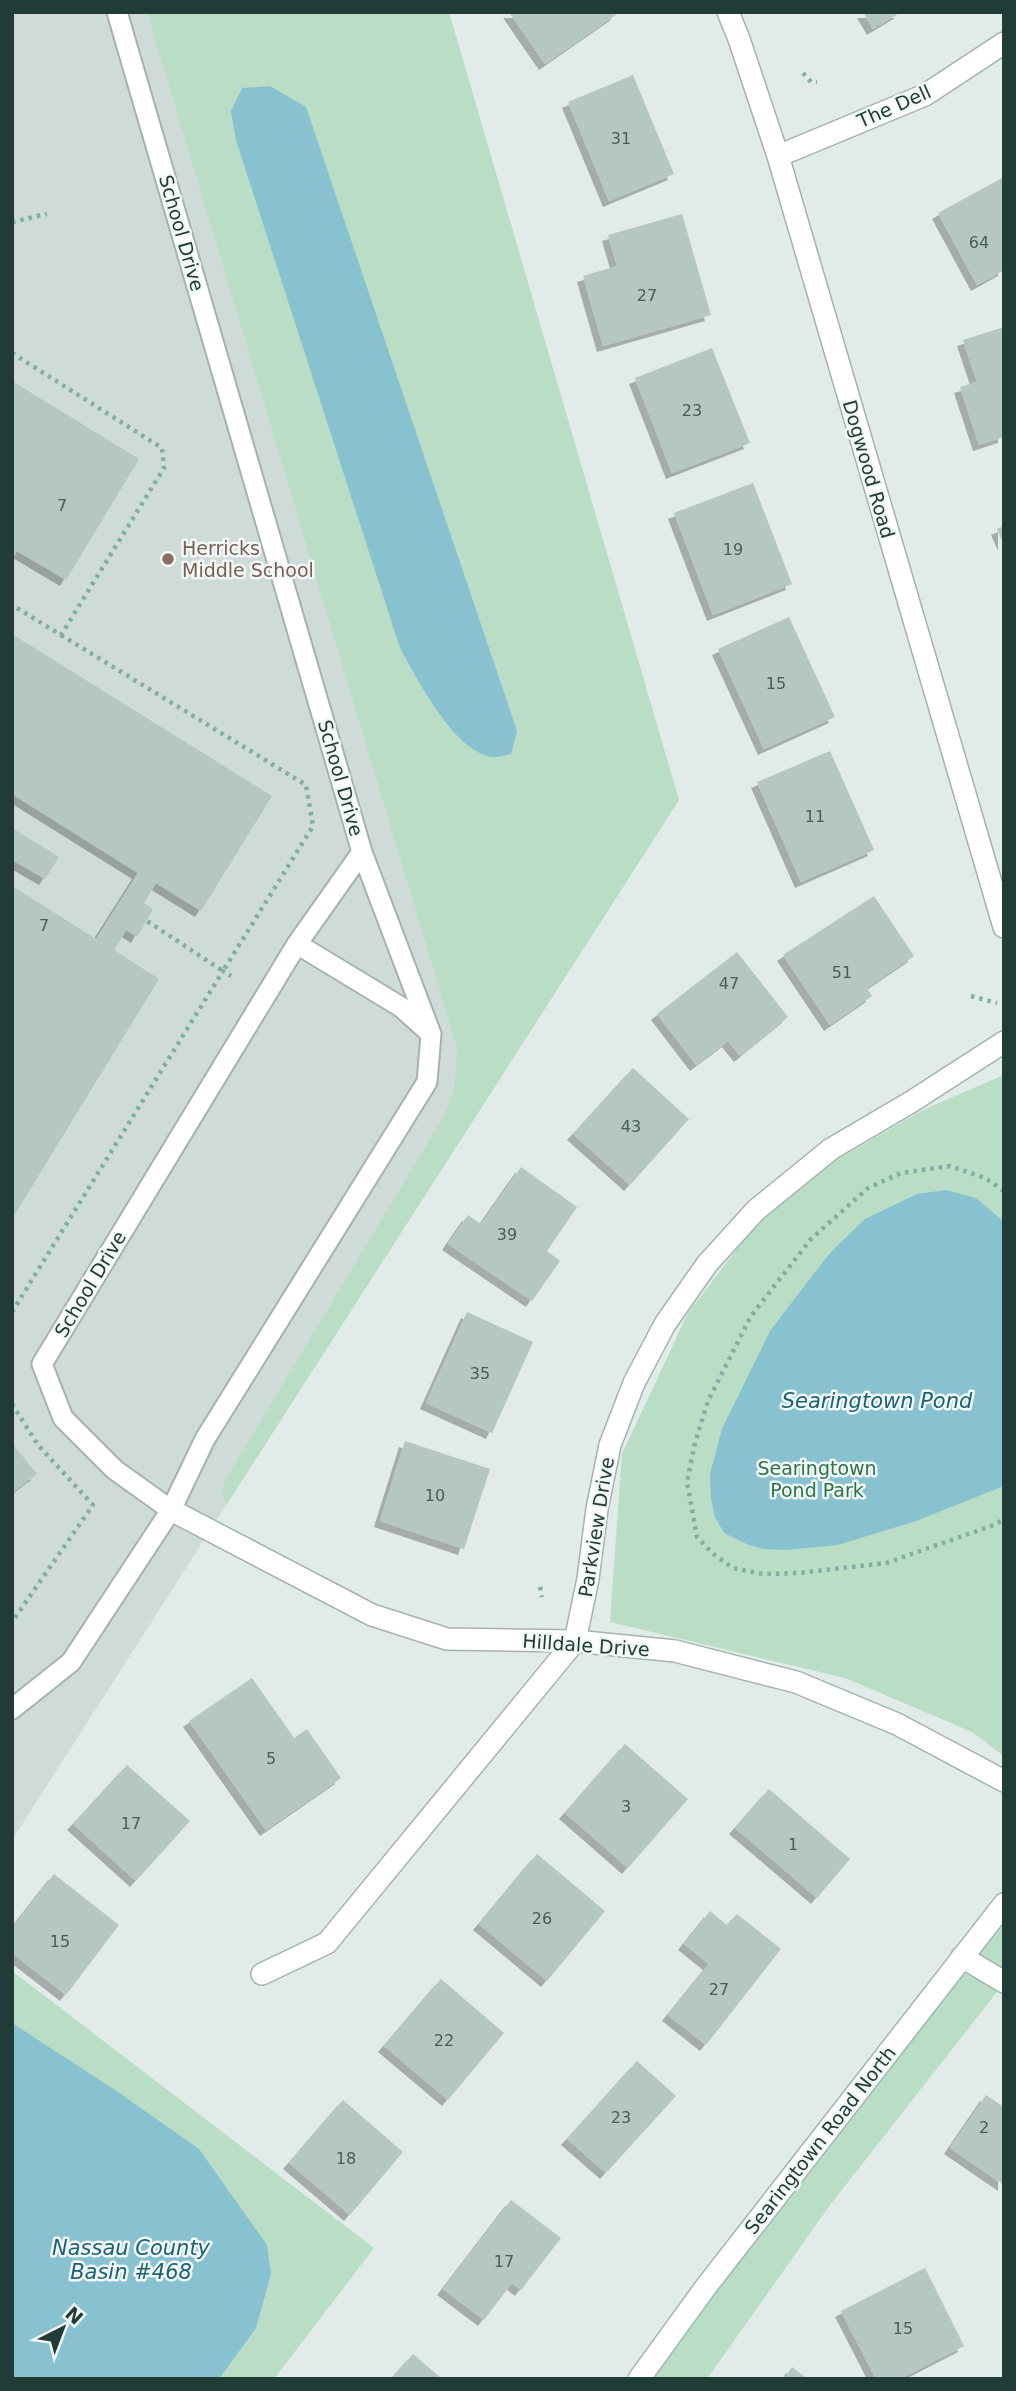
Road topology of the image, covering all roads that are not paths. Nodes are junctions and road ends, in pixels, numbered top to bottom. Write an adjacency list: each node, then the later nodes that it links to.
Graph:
1 (117, 12): 5 (lane, School Drive)
2 (728, 12): 4 (street, Dogwood Road)
3 (1004, 43): 4 (street, The Dell)
4 (778, 156): 6 (street, Dogwood Road)
5 (362, 852): 7 (lane, School Drive); 8 (lane)
6 (1004, 928)
7 (297, 944): 8 (lane); 10 (lane, School Drive)
8 (431, 1034): 10 (lane)
9 (1004, 1042): 11 (street, Parkview Drive)
10 (171, 1510): 11 (street, Hilldale Drive); 12 (lane)
11 (575, 1641): 13 (street, Hilldale Drive); 16 (street, Parkview Drive)
12 (12, 1709)
13 (1004, 1781)
14 (1004, 1905): 15 (street, Searingtown Road North)
15 (962, 1956): 17 (street); 18 (street, Searingtown Road North)
16 (262, 1974)
17 (1004, 1982)
18 (639, 2379)

